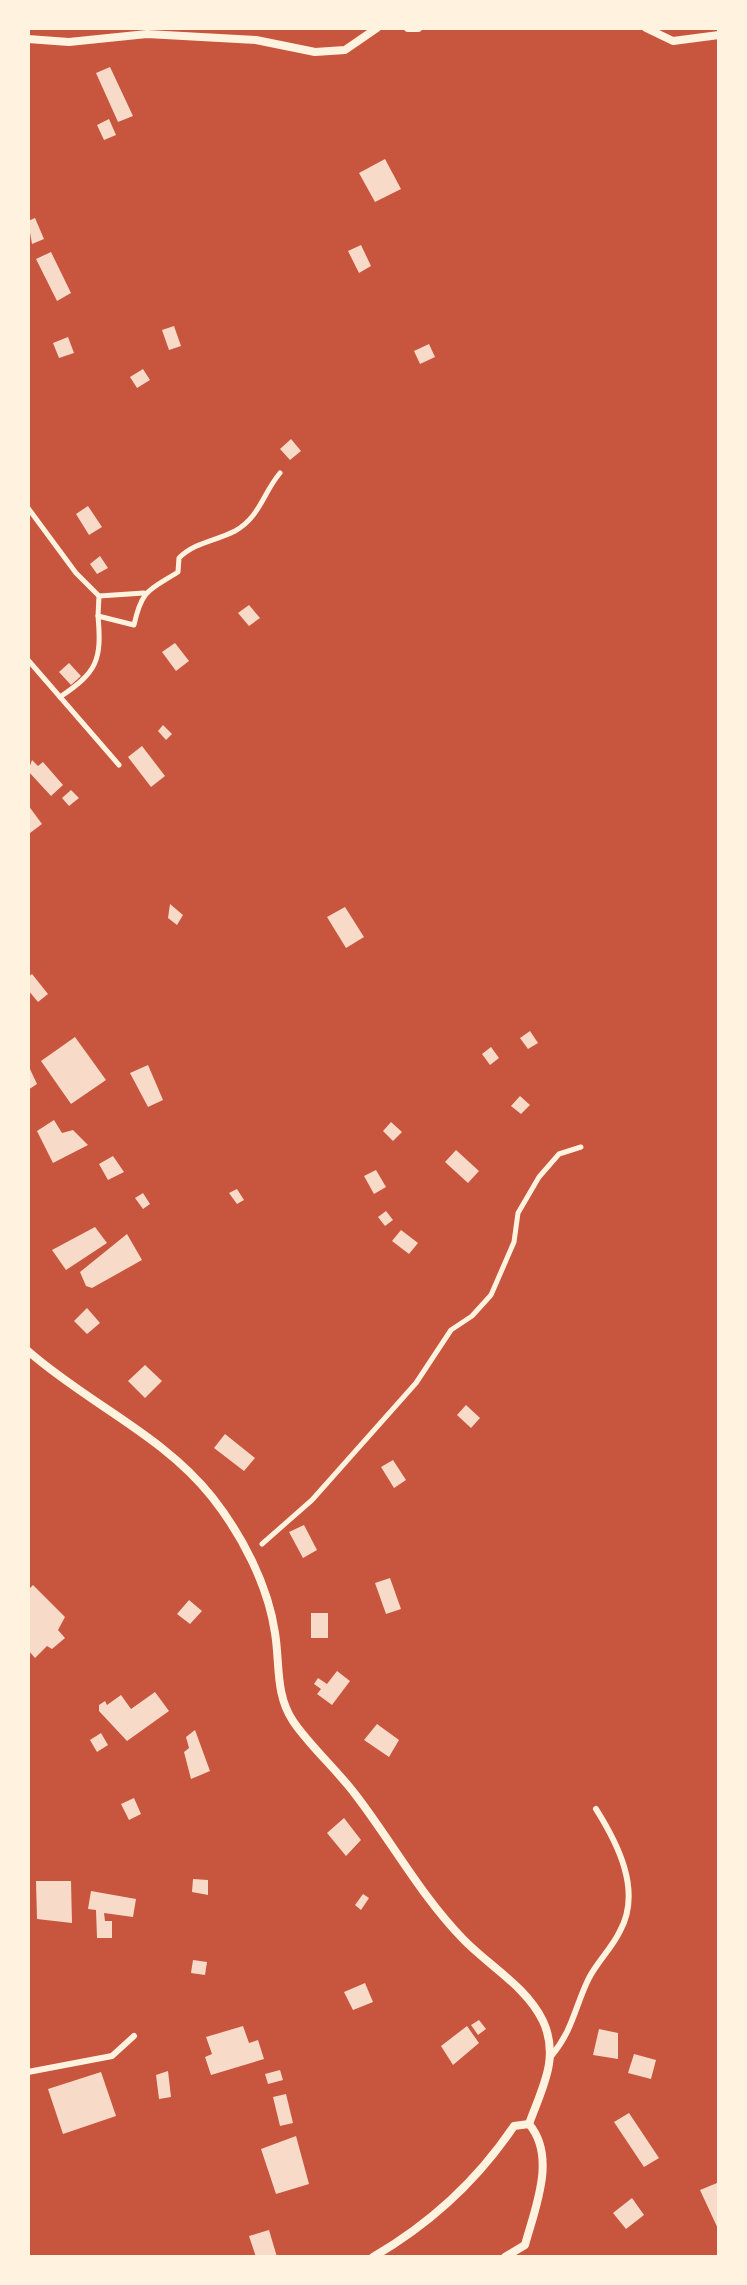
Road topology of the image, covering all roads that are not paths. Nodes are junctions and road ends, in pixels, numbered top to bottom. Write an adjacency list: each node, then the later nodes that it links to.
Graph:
1 (377, 28): 6 (street)
2 (408, 28): 3 (street)
3 (418, 28)
4 (646, 28): 5 (street)
5 (719, 35)
6 (28, 39)
7 (28, 1351): 10 (street)
8 (596, 1809): 10 (lane)
9 (134, 2036): 11 (lane)
10 (552, 2055): 12 (street)
11 (28, 2072)
12 (529, 2124): 13 (street); 14 (street)
13 (373, 2257)
14 (505, 2257)

